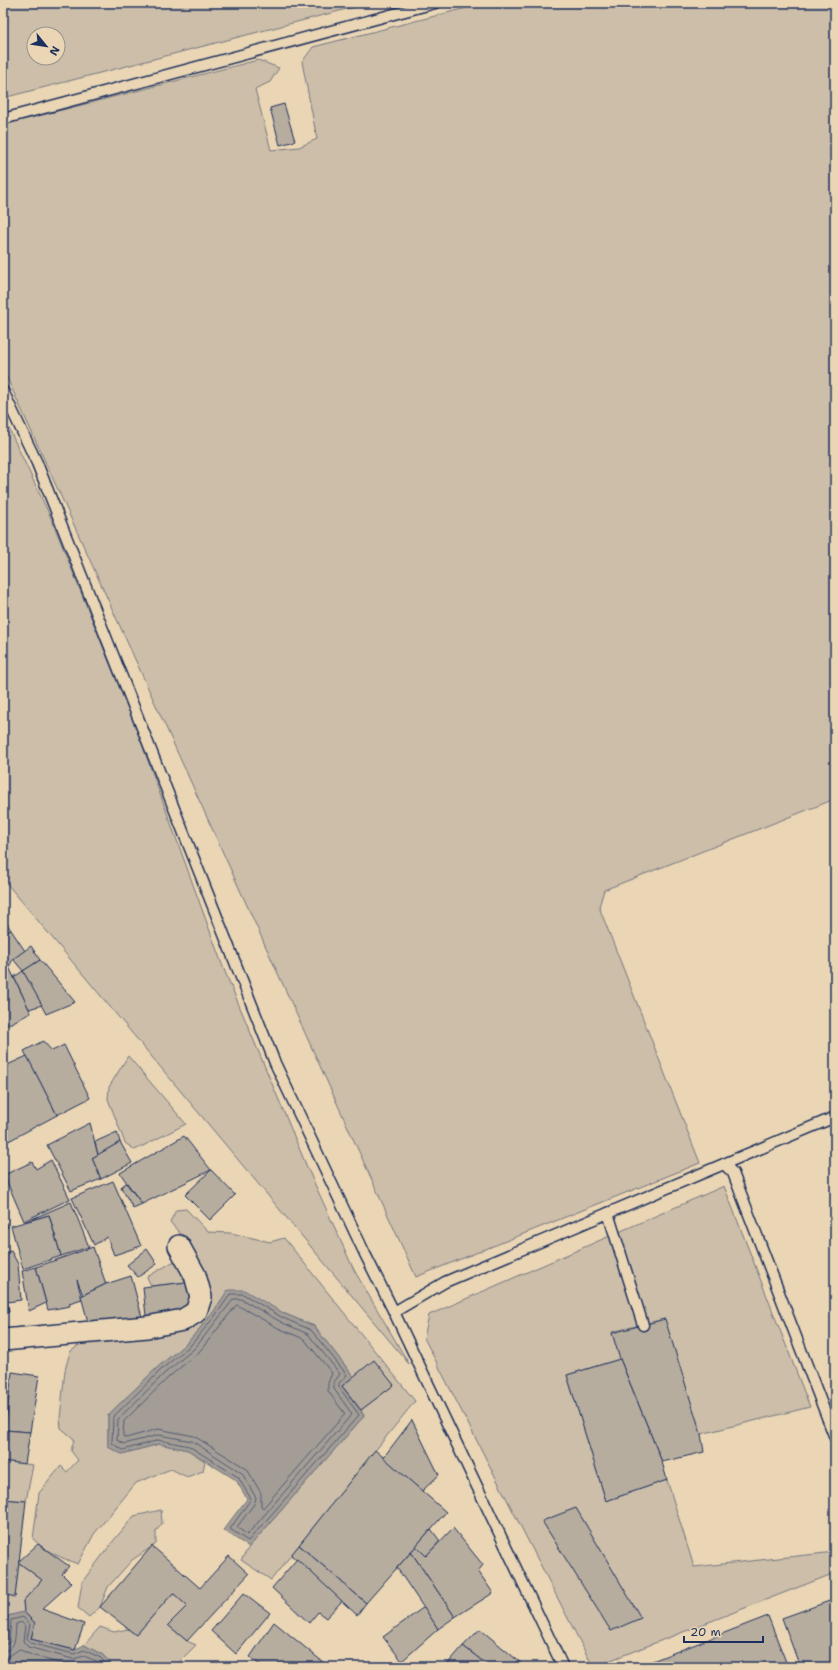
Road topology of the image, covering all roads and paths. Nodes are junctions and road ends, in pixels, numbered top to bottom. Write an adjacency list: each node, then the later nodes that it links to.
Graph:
1 (436, 3): 2 (lane)
2 (3, 119)
3 (3, 391): 8 (lane)
4 (835, 1117): 5 (lane)
5 (724, 1164): 6 (lane); 11 (lane)
6 (608, 1213): 8 (lane); 9 (lane)
7 (179, 1246): 10 (street)
8 (394, 1312): 12 (lane)
9 (643, 1325)
10 (3, 1340)
11 (835, 1438)
12 (563, 1667)

